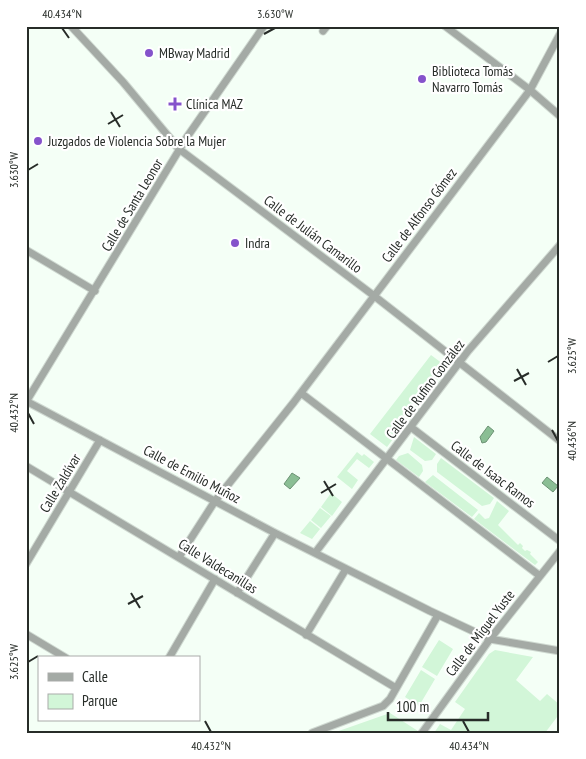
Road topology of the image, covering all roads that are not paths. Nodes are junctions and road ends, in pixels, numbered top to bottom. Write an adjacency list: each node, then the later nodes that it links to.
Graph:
1 (71, 26): 7 (street, Calle de Julián Camarillo)
2 (264, 26): 7 (street, Calle de Santa Leonor)
3 (445, 26): 5 (street)
4 (560, 34): 5 (street, Calle de Alfonso Gómez)
5 (530, 90): 6 (street); 11 (street, Calle de Alfonso Gómez)
6 (560, 116)
7 (180, 149): 10 (street, Calle de Santa Leonor); 11 (street, Calle de Julián Camarillo)
8 (560, 245): 12 (street, Calle de Rufino González)
9 (26, 250): 10 (street)
10 (94, 291): 14 (street, Calle de Santa Leonor)
11 (374, 295): 12 (street, Calle de Julián Camarillo); 13 (street, Calle de Alfonso Gómez)
12 (459, 363): 15 (street, Calle de Rufino González); 17 (street, Calle de Julián Camarillo)
13 (301, 393): 18 (street); 21 (street, Calle de Alfonso Gómez)
14 (26, 401): 16 (street, Calle de Emilio Muñoz)
15 (412, 428): 18 (street, Calle de Rufino González); 23 (street, Calle de Isaac Ramos)
16 (100, 440): 20 (street, Calle Zaldívar); 21 (street, Calle de Emilio Muñoz)
17 (560, 441)
18 (388, 459): 25 (street, Calle de Rufino González); 29 (street)
19 (26, 466): 20 (street, Calle Valdecanillas)
20 (70, 492): 26 (street, Calle Valdecanillas); 27 (street, Calle Zaldívar)
21 (215, 501): 22 (street, Calle de Emilio Muñoz); 26 (street, Calle de Alfonso Gómez)
22 (275, 533): 25 (street, Calle de Emilio Muñoz); 31 (street)
23 (560, 541)
24 (560, 551): 29 (street, Calle de Miguel Yuste)
25 (315, 553): 28 (street, Calle de Emilio Muñoz)
26 (179, 557): 30 (street, Calle Valdecanillas)
27 (26, 564)
28 (346, 569): 32 (street, Calle de Emilio Muñoz); 34 (street)
29 (540, 576): 35 (street, Calle de Miguel Yuste)
30 (215, 579): 31 (street, Calle Valdecanillas); 38 (street)
31 (237, 593): 34 (street, Calle Valdecanillas)
32 (438, 615): 35 (street, Calle de Emilio Muñoz); 39 (street)
33 (26, 634): 37 (street)
34 (306, 635): 39 (street, Calle Valdecanillas)
35 (490, 640): 36 (street, Calle de Emilio Muñoz); 41 (street, Calle de Miguel Yuste)
36 (560, 651)
37 (63, 656)
38 (170, 656)
39 (396, 688): 40 (street)
40 (312, 733)
41 (422, 733)

